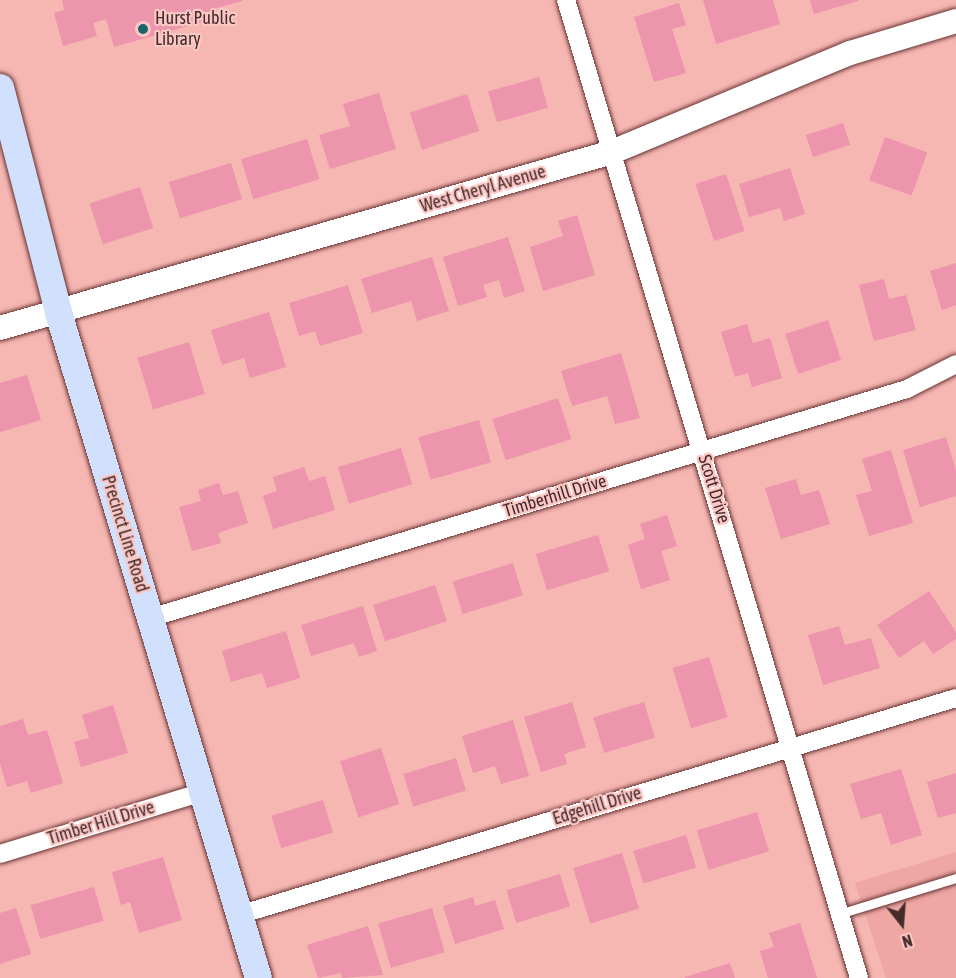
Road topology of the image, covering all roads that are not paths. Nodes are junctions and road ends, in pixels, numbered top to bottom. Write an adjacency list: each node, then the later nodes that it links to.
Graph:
1 (566, 0): 4 (street, Scott Drive)
2 (956, 21): 4 (street, West Cheryl Avenue)
3 (0, 87): 5 (main road, Precinct Line Road)
4 (612, 152): 5 (street, West Cheryl Avenue); 8 (street, Scott Drive)
5 (58, 312): 6 (street, West Cheryl Avenue); 9 (main road, Precinct Line Road)
6 (0, 328)
7 (956, 364): 8 (street, Timberhill Drive)
8 (703, 452): 9 (street, Timberhill Drive); 11 (street, Scott Drive)
9 (150, 618): 12 (main road, Precinct Line Road)
10 (956, 698): 11 (street, Edgehill Drive)
11 (791, 747): 15 (street, Scott Drive); 16 (street, Edgehill Drive)
12 (203, 792): 13 (street, Timber Hill Drive); 16 (main road, Precinct Line Road)
13 (0, 854)
14 (956, 878): 15 (lane)
15 (839, 914): 18 (street, Scott Drive)
16 (239, 915): 17 (main road, Precinct Line Road)
17 (258, 978)
18 (859, 978)

